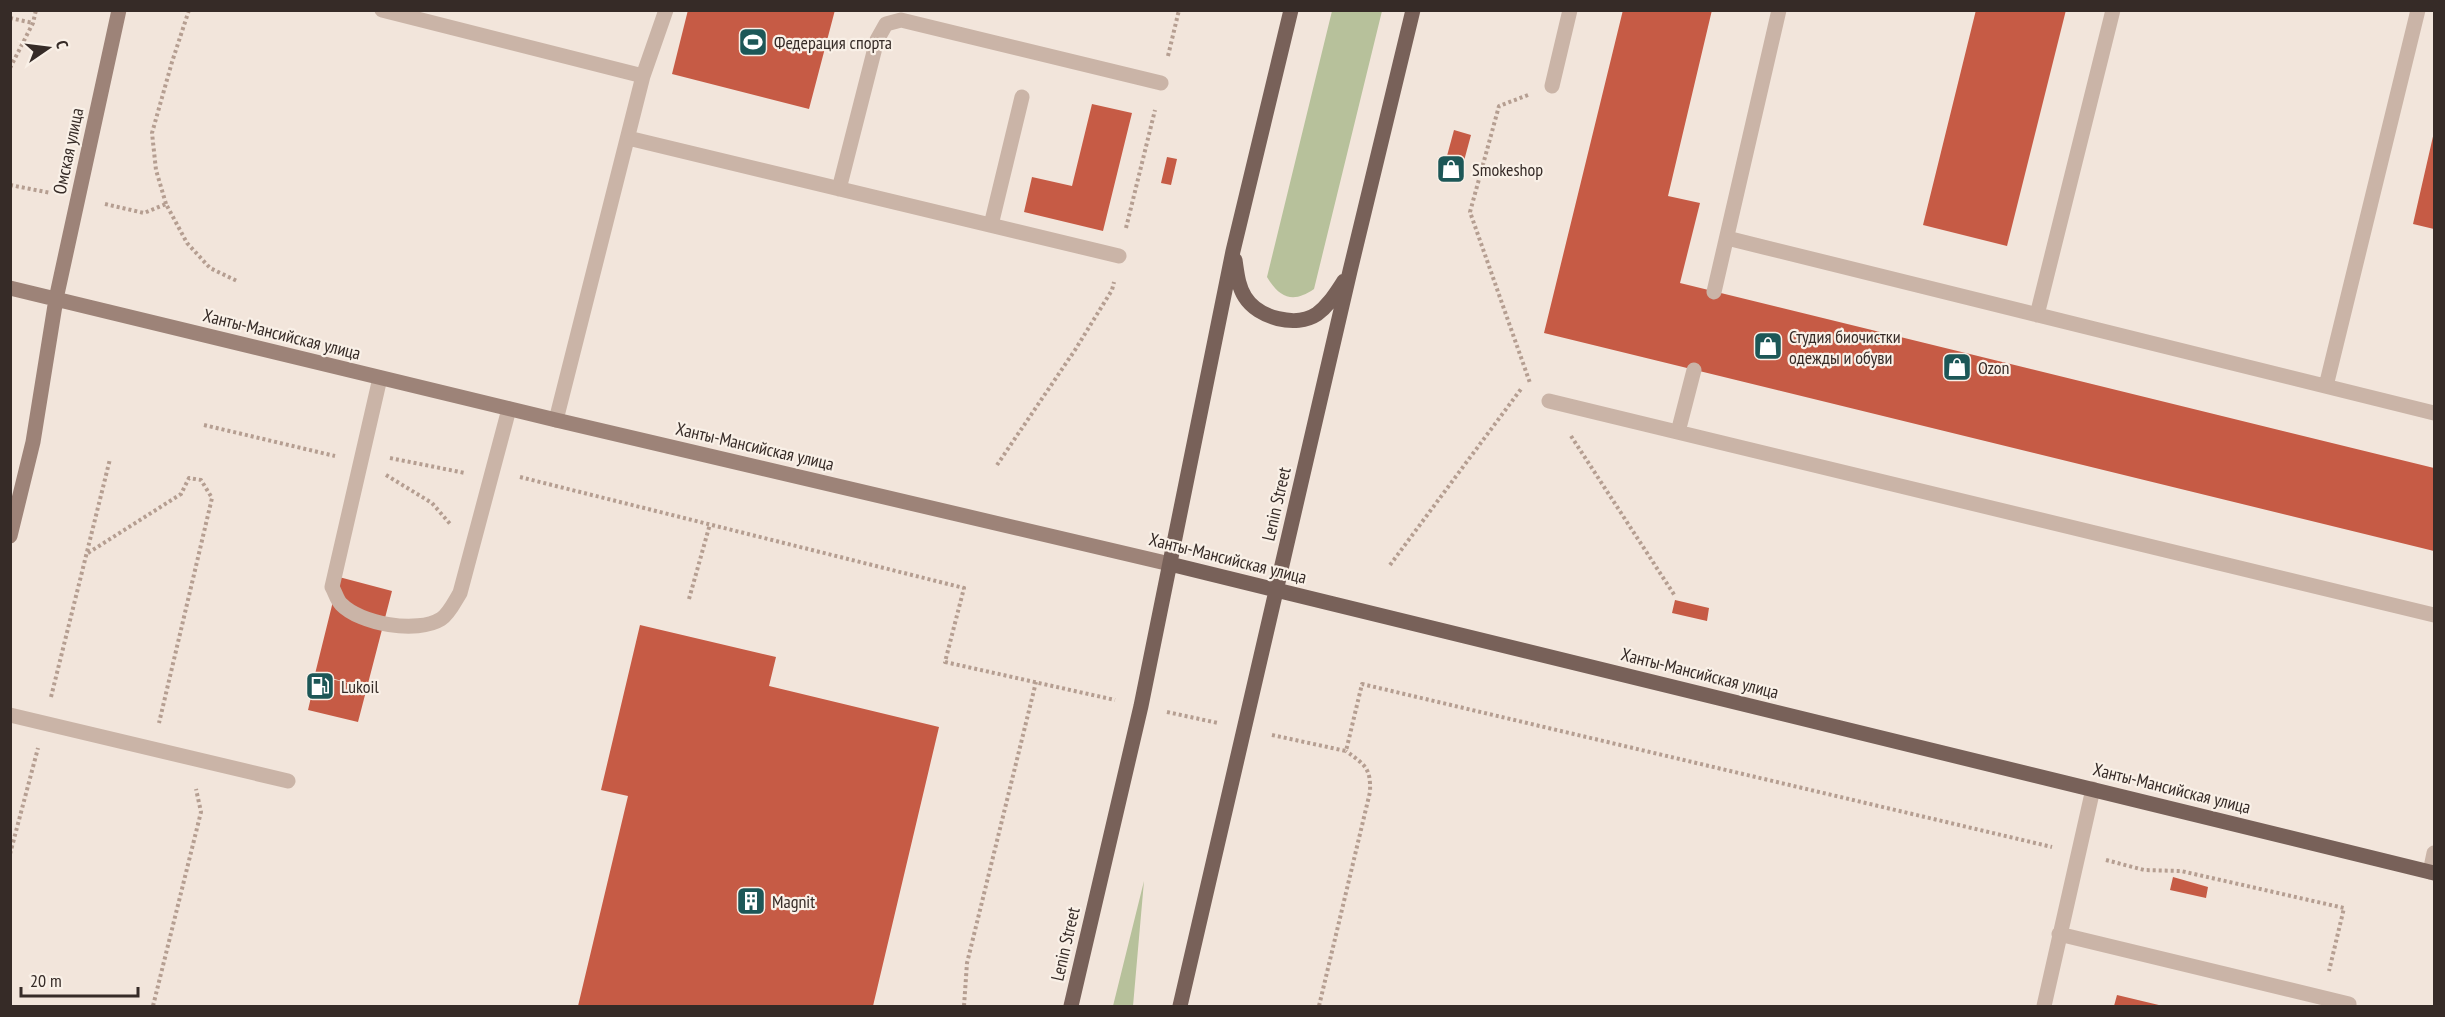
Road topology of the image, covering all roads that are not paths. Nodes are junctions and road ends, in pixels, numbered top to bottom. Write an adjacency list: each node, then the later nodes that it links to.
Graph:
1 (119, 10): 23 (main road, Омская улица)
2 (382, 10): 10 (lane)
3 (666, 10): 10 (lane)
4 (1291, 10): 18 (main road, Lenin Street)
5 (1413, 10): 20 (main road, Lenin Street)
6 (1570, 10): 12 (lane)
7 (1779, 10): 17 (lane)
8 (2113, 10): 24 (lane)
9 (2418, 10): 27 (lane)
10 (643, 76): 14 (lane)
11 (1161, 83): 15 (lane)
12 (1552, 86)
13 (1023, 97): 16 (lane)
14 (628, 138): 15 (lane); 31 (lane)
15 (839, 189): 16 (lane)
16 (991, 225): 19 (lane)
17 (1727, 238): 22 (lane); 24 (lane)
18 (1233, 251): 20 (main road); 34 (main road, Lenin Street)
19 (1119, 256)
20 (1350, 271): 35 (main road, Lenin Street)
21 (10, 288): 23 (main road, Ханты-Мансийская улица)
22 (1714, 292)
23 (56, 299): 26 (main road, Ханты-Мансийская улица); 33 (main road, Омская улица)
24 (2037, 315): 27 (lane)
25 (1694, 370): 32 (lane)
26 (380, 378): 29 (main road, Ханты-Мансийская улица); 29 (lane)
27 (2326, 386): 30 (lane)
28 (1549, 401): 32 (lane)
29 (509, 409): 31 (main road, Ханты-Мансийская улица)
30 (2434, 413)
31 (556, 420): 34 (main road, Ханты-Мансийская улица)
32 (1678, 432): 36 (lane)
33 (10, 536)
34 (1170, 564): 35 (main road, Ханты-Мансийская улица); 44 (main road, Lenin Street)
35 (1276, 590): 39 (main road, Ханты-Мансийская улица); 45 (main road, Lenin Street)
36 (2434, 615)
37 (10, 715): 38 (lane)
38 (288, 781)
39 (2093, 789): 41 (main road, Ханты-Мансийская улица); 42 (lane)
40 (2434, 853): 41 (lane)
41 (2432, 872)
42 (2059, 934): 43 (lane); 46 (lane)
43 (2349, 1004)
44 (1071, 1006)
45 (1180, 1006)
46 (2044, 1006)

